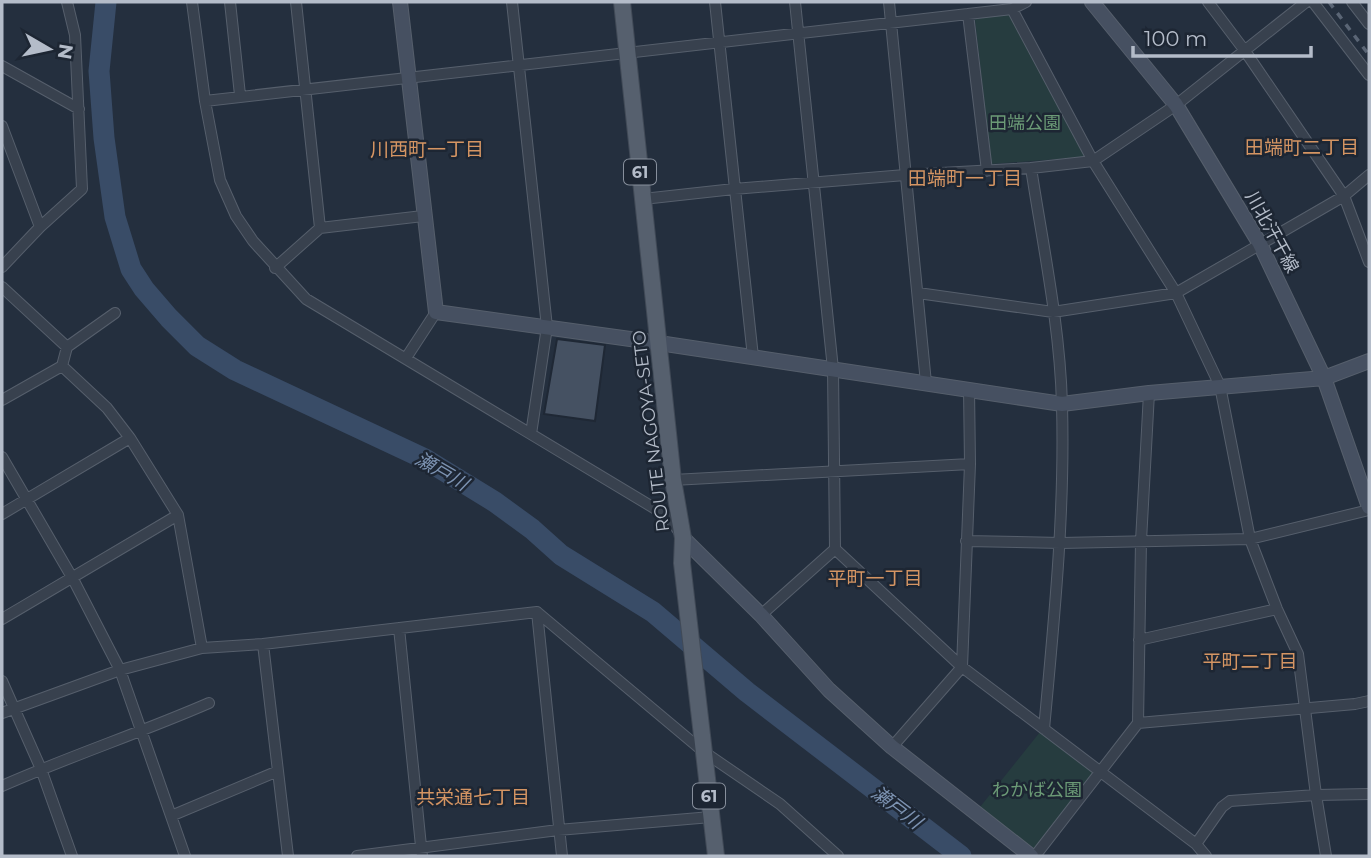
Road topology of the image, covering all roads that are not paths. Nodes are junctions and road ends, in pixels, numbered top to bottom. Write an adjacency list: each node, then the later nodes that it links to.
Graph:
1 (67, 2): 33 (street)
2 (192, 2): 31 (street)
3 (230, 2): 30 (street)
4 (296, 2): 29 (street)
5 (400, 2): 28 (street)
6 (512, 2): 26 (street)
7 (622, 2): 24 (main road, ROUTE NAGOYA-SETO / 61)
8 (715, 2): 22 (street)
9 (795, 2): 21 (street)
10 (889, 2): 19 (street)
11 (1026, 2): 17 (street)
12 (1092, 2): 32 (street, 川北汗干線)
13 (1208, 2): 23 (street)
14 (1306, 2): 23 (street)
15 (1313, 2): 27 (street)
16 (1352, 2): 20 (street)
17 (1012, 9): 18 (street); 35 (street)
18 (968, 14): 19 (street); 37 (street)
19 (891, 22): 21 (street); 38 (street)
20 (1369, 24)
21 (799, 34): 22 (street); 40 (street)
22 (719, 43): 24 (street); 41 (street)
23 (1245, 51): 32 (street); 42 (street)
24 (628, 53): 26 (street); 43 (main road, ROUTE NAGOYA-SETO / 61)
25 (2, 66): 33 (street)
26 (519, 66): 28 (street); 57 (street)
27 (1369, 75)
28 (408, 77): 29 (street); 44 (street)
29 (306, 89): 30 (street); 46 (street)
30 (240, 95): 31 (street)
31 (205, 101): 50 (street)
32 (1176, 105): 35 (street); 47 (street, 川北汗干線)
33 (79, 108): 45 (street)
34 (2, 126): 45 (street)
35 (1093, 161): 36 (street); 53 (street)
36 (1031, 168): 37 (street); 55 (street)
37 (987, 170): 38 (street)
38 (905, 175): 40 (street); 52 (street)
39 (1369, 175): 42 (street)
40 (814, 183): 41 (street); 64 (street)
41 (734, 189): 43 (street); 60 (street)
42 (1344, 196): 47 (street); 48 (street)
43 (643, 199): 58 (main road, ROUTE NAGOYA-SETO / 61)
44 (423, 216): 46 (street); 54 (street)
45 (40, 227): 49 (street)
46 (320, 228): 50 (street)
47 (1260, 244): 53 (street); 65 (street, 川北汗干線)
48 (1369, 261)
49 (2, 267)
50 (275, 268): 61 (street)
51 (2, 287): 59 (street)
52 (918, 293): 55 (street); 66 (street)
53 (1176, 293): 55 (street); 67 (street)
54 (436, 312): 57 (street); 61 (street)
55 (1053, 312): 71 (street)
56 (115, 313): 59 (street)
57 (547, 327): 58 (street); 72 (street)
58 (659, 343): 60 (street); 77 (main road, ROUTE NAGOYA-SETO / 61)
59 (67, 347): 63 (street)
60 (753, 357): 64 (street)
61 (406, 358): 72 (street)
62 (1369, 361): 65 (street)
63 (62, 366): 70 (street); 73 (street)
64 (833, 369): 66 (street); 76 (street)
65 (1324, 378): 67 (street); 79 (street, 川北汗干線)
66 (926, 383): 68 (street)
67 (1220, 386): 69 (street); 83 (street)
68 (969, 390): 71 (street); 75 (street)
69 (1149, 393): 71 (street); 85 (street)
70 (2, 400)
71 (1062, 404): 86 (street)
72 (531, 433): 82 (street)
73 (130, 438): 78 (street); 81 (street)
74 (2, 457): 78 (street)
75 (970, 464): 76 (street); 84 (street)
76 (834, 470): 77 (street); 87 (street)
77 (673, 480): 82 (main road, ROUTE NAGOYA-SETO / 61)
78 (27, 500): 80 (street); 88 (street)
79 (1369, 509): 83 (street)
80 (2, 514)
81 (178, 515): 88 (street); 96 (street)
82 (683, 538): 91 (street); 109 (main road, ROUTE NAGOYA-SETO / 61)
83 (1250, 539): 85 (street); 89 (street)
84 (966, 541): 86 (street); 97 (street)
85 (1142, 541): 86 (street); 94 (street)
86 (1061, 543): 106 (street)
87 (835, 549): 91 (street); 97 (street)
88 (73, 579): 92 (street); 98 (street)
89 (1277, 609): 94 (street); 103 (street)
90 (537, 612): 93 (street); 109 (street); 118 (street)
91 (761, 615): 108 (street)
92 (2, 619)
93 (399, 628): 95 (street); 120 (street)
94 (1139, 640): 105 (street)
95 (263, 644): 96 (street); 111 (street)
96 (202, 648): 98 (street)
97 (961, 667): 106 (street); 108 (street)
98 (120, 670): 102 (street); 107 (street)
99 (2, 681): 102 (street)
100 (1369, 701): 103 (street)
101 (208, 703): 107 (street)
102 (15, 707): 104 (street); 110 (street)
103 (1305, 709): 105 (street); 115 (street)
104 (2, 713)
105 (1138, 723): 112 (street)
106 (1044, 729): 112 (street)
107 (142, 732): 110 (street); 116 (street)
108 (892, 747): 128 (street)
109 (704, 752): 117 (main road, ROUTE NAGOYA-SETO / 61); 127 (street)
110 (41, 769): 113 (street); 121 (street)
111 (278, 771): 116 (street); 123 (street)
112 (1098, 772): 119 (street); 128 (street)
113 (2, 786)
114 (1369, 794): 115 (street)
115 (1316, 795): 119 (street); 130 (street)
116 (171, 816): 122 (street)
117 (711, 817): 118 (street); 126 (main road, ROUTE NAGOYA-SETO / 61)
118 (558, 830): 120 (street); 125 (street)
119 (1196, 844): 129 (street)
120 (421, 852): 124 (street)
121 (72, 856)
122 (185, 856)
123 (288, 856)
124 (356, 856)
125 (562, 856)
126 (716, 856)
127 (838, 856)
128 (1033, 856)
129 (1206, 856)
130 (1326, 856)

